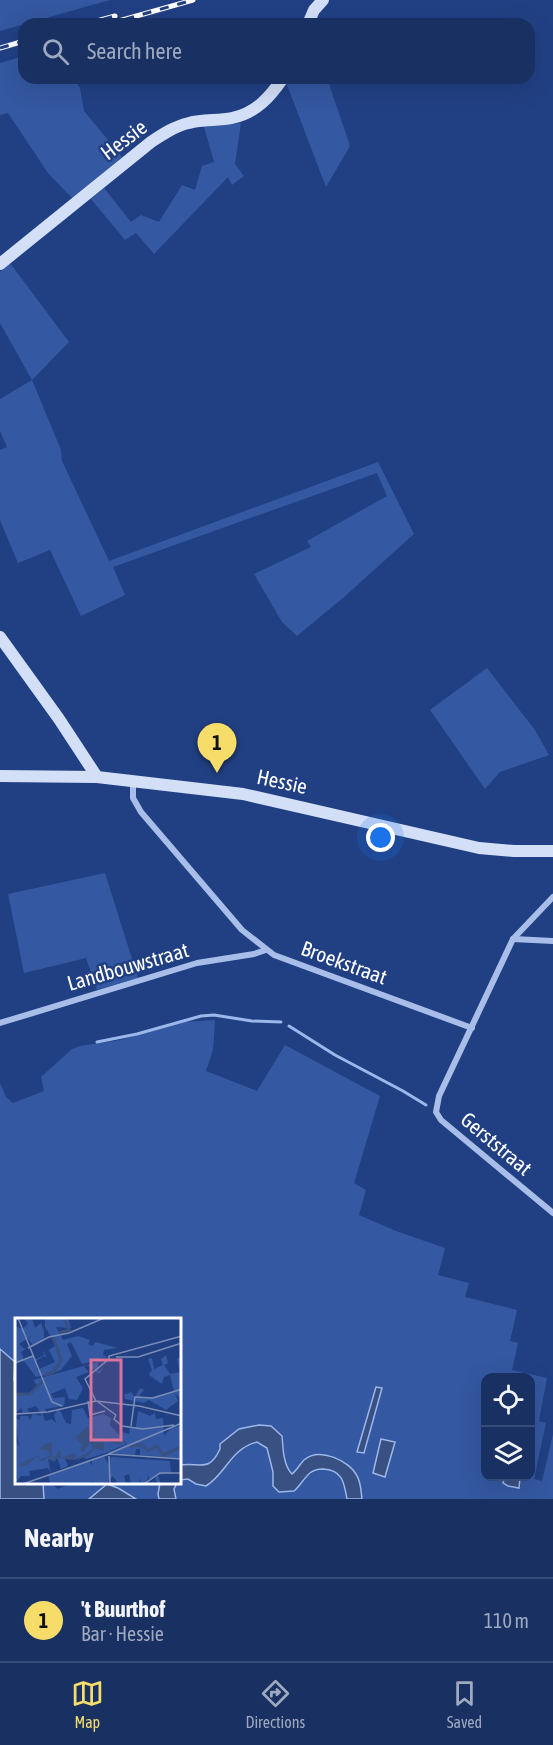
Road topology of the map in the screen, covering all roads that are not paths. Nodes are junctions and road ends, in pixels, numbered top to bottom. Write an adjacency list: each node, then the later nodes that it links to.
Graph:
1 (323, 0): 2 (street)
2 (311, 18)
3 (279, 84): 4 (street, Hessie)
4 (0, 264)
5 (0, 636): 7 (street)
6 (0, 776): 7 (street, Hessie)
7 (97, 777): 8 (street, Hessie)
8 (133, 782): 9 (street, Hessie); 13 (street, Broekstraat)
9 (553, 851)
10 (553, 897): 11 (street)
11 (513, 939): 12 (street); 15 (street)
12 (553, 941)
13 (266, 950): 14 (street, Landbouwstraat); 15 (street, Broekstraat)
14 (0, 1023)
15 (472, 1028): 16 (street, Gerststraat)
16 (553, 1213)

